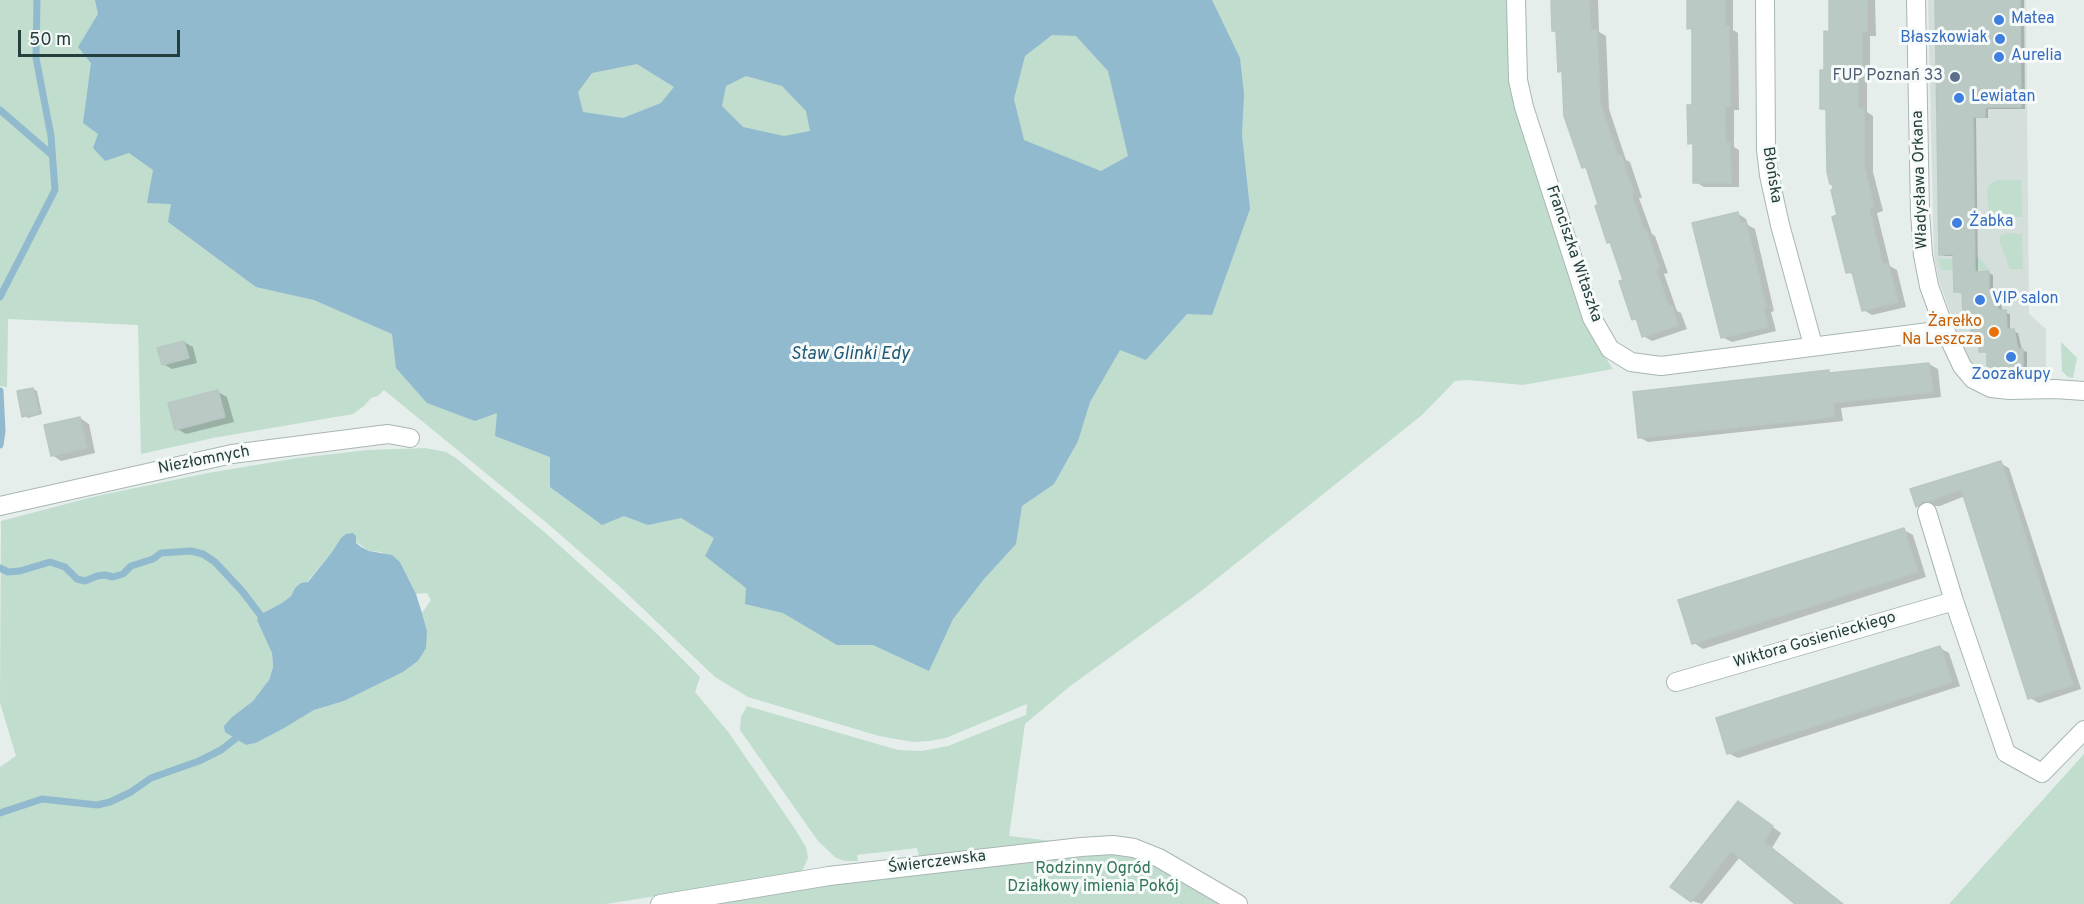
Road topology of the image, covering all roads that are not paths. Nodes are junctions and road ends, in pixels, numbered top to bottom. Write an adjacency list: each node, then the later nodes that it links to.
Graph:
1 (1516, 0): 5 (street, Franciszka Witaszka)
2 (1765, 0): 5 (street, Błońska)
3 (1916, 0): 4 (street, Władysława Orkana)
4 (1945, 330): 5 (street, Franciszka Witaszka); 6 (street, Władysława Orkana)
5 (1813, 345)
6 (2084, 391)
7 (410, 438): 8 (street, Niezłomnych)
8 (0, 506)
9 (1927, 513): 10 (street)
10 (1954, 600): 11 (street, Wiktora Gosienieckiego); 12 (street)
11 (1676, 682)
12 (2084, 730)
13 (660, 904): 14 (street, Świerczewska)
14 (1238, 904)

